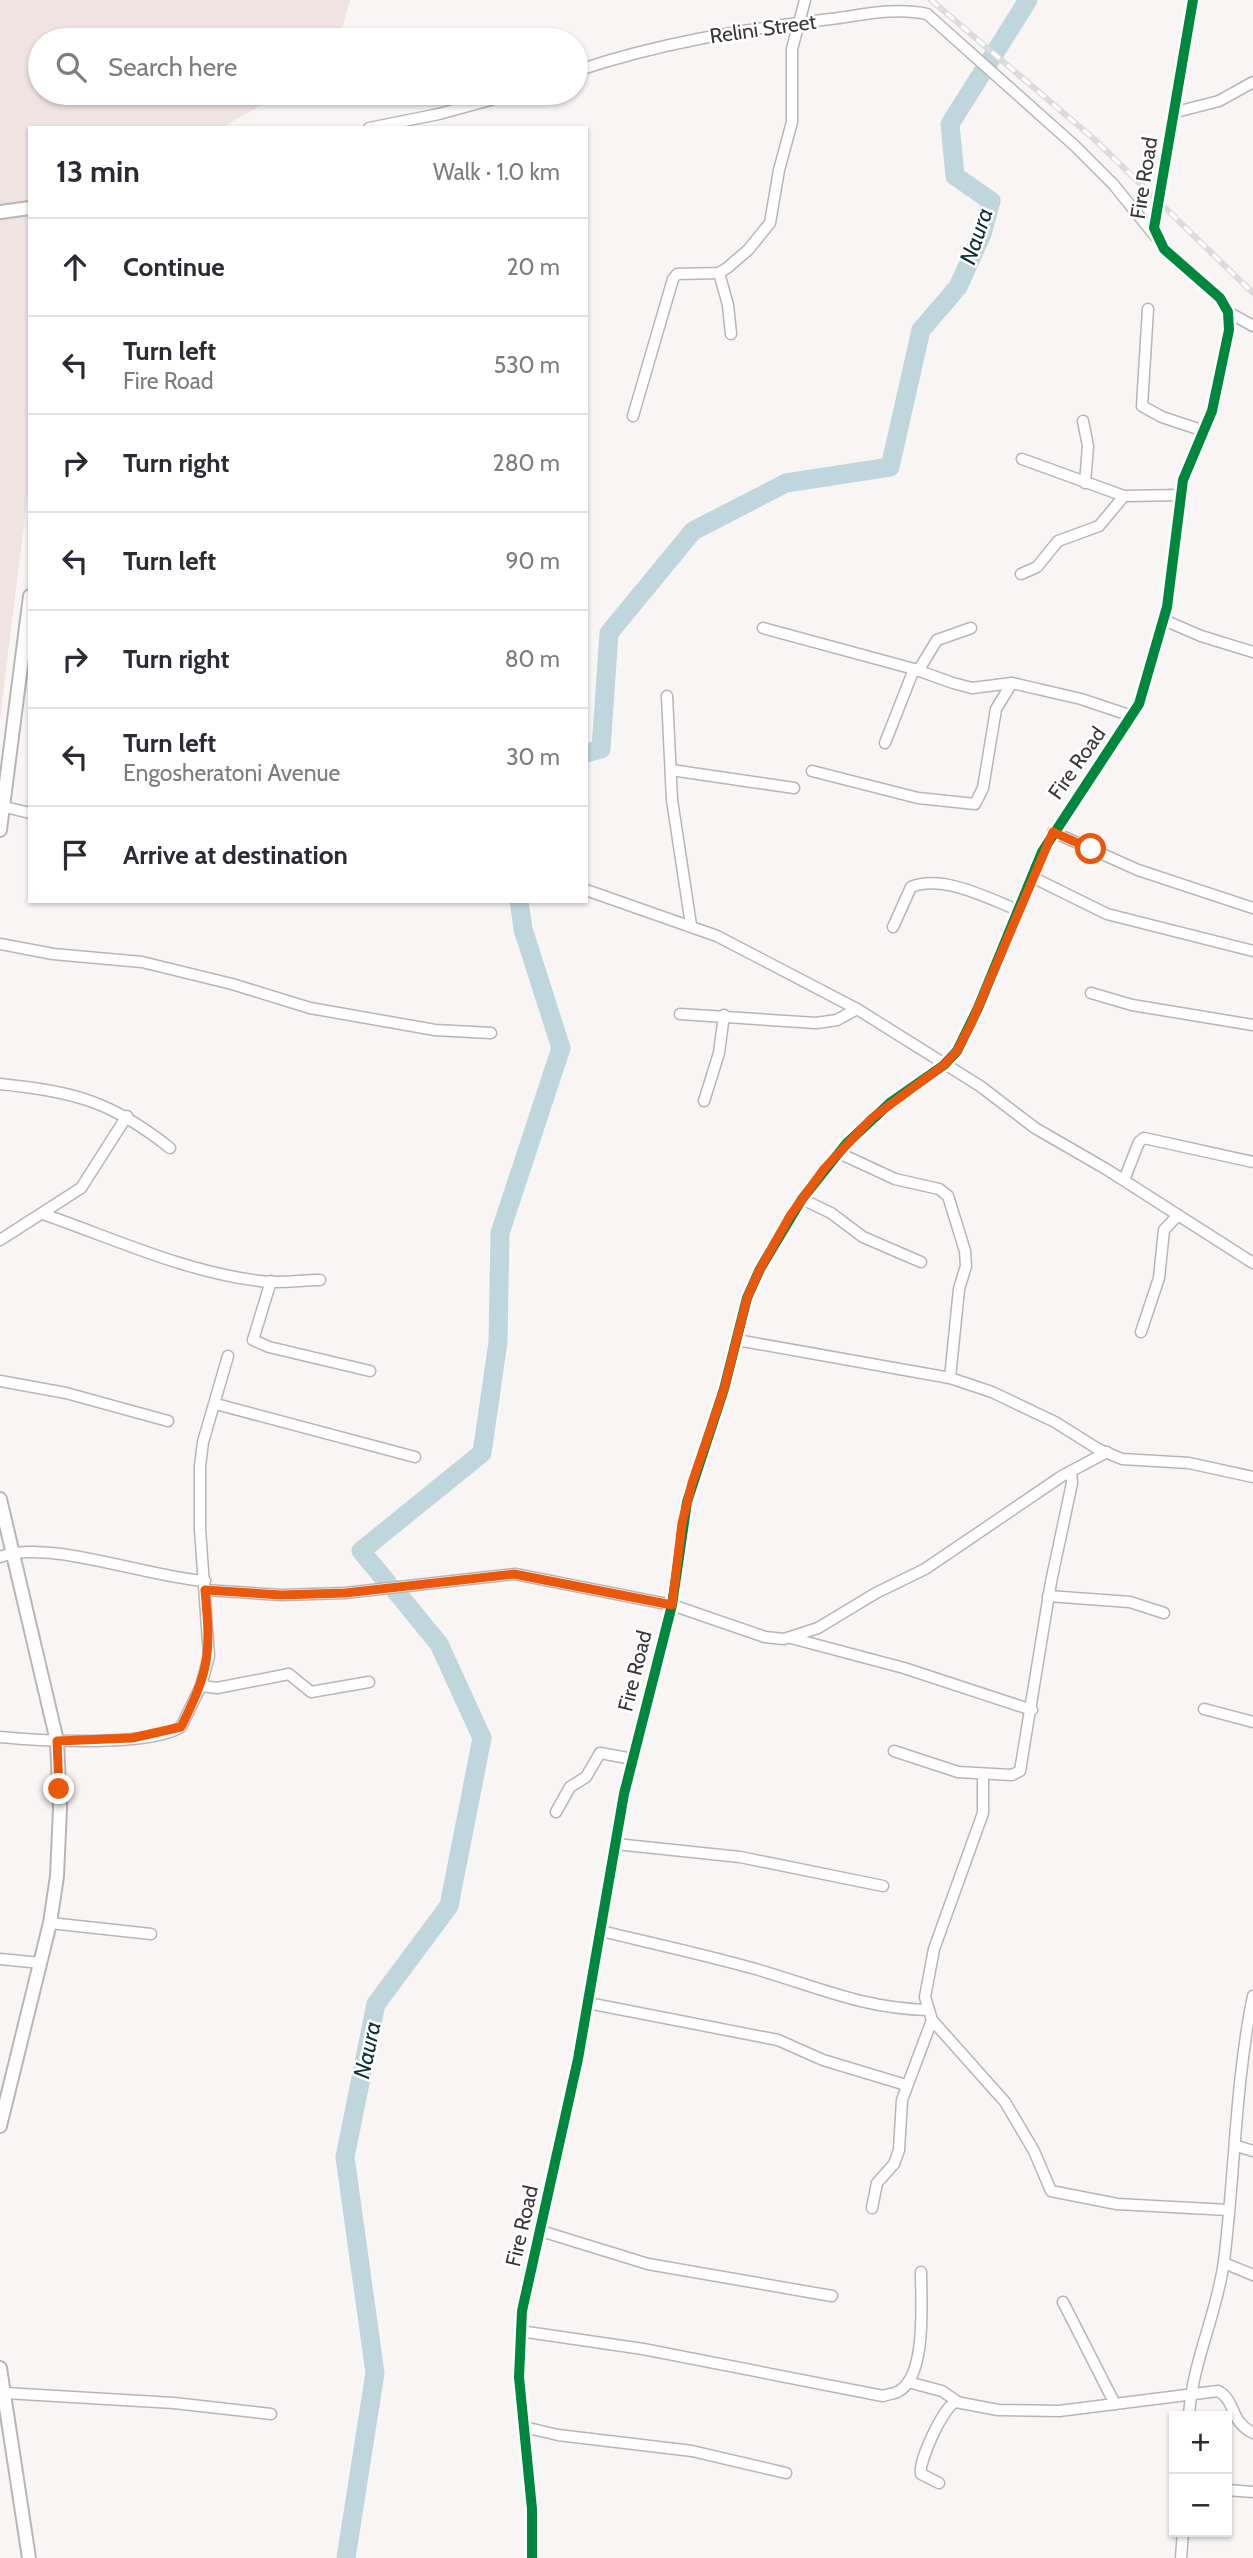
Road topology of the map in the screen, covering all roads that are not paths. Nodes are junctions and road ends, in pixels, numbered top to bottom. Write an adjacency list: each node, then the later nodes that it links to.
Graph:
1 (805, 0): 3 (street)
2 (1193, 0): 7 (street, Fire Road)
3 (797, 23): 4 (street, Relini Street); 11 (street, Relini Street); 12 (street)
4 (588, 68)
5 (1253, 82): 7 (street)
6 (472, 105): 8 (street)
7 (1176, 112): 11 (street, Fire Road)
8 (379, 126)
9 (28, 208): 10 (street)
10 (0, 212)
11 (1156, 237): 14 (street, Fire Road)
12 (719, 273): 16 (street); 17 (street)
13 (1147, 309): 19 (street)
14 (1228, 312): 15 (street); 19 (street, Fire Road)
15 (1253, 326)
16 (731, 334)
17 (633, 416)
18 (1083, 421): 21 (street)
19 (1204, 431): 22 (street, Fire Road)
20 (1021, 459): 21 (street)
21 (1085, 484): 23 (street)
22 (1182, 495): 23 (street); 25 (street, Fire Road)
23 (1124, 496): 24 (street)
24 (1021, 575)
25 (1164, 620): 29 (street); 33 (street, Fire Road)
26 (28, 622): 38 (street)
27 (763, 628): 30 (street)
28 (971, 628): 30 (street)
29 (1253, 652)
30 (916, 670): 31 (street); 34 (street)
31 (1012, 683): 33 (street); 36 (street)
32 (667, 696): 35 (street)
33 (1132, 716): 41 (street, Fire Road)
34 (885, 743)
35 (671, 770): 37 (street); 46 (street)
36 (812, 771)
37 (794, 788)
38 (5, 807): 39 (street); 40 (street)
39 (28, 813)
40 (0, 830)
41 (1053, 832): 42 (street, Fire Road); 44 (street)
42 (1032, 877): 45 (street, Fire Road); 49 (street)
43 (588, 891): 46 (street)
44 (1253, 908)
45 (1018, 910): 47 (street); 56 (street, Fire Road)
46 (691, 925): 51 (street)
47 (894, 927)
48 (0, 944): 55 (street)
49 (1253, 951)
50 (1091, 992): 54 (street)
51 (858, 1009): 53 (street); 56 (street)
52 (680, 1014): 53 (street)
53 (724, 1015): 58 (street)
54 (1253, 1025)
55 (491, 1033)
56 (944, 1065): 61 (street, Fire Road); 63 (street)
57 (0, 1084): 59 (street)
58 (704, 1101)
59 (127, 1116): 60 (street); 65 (street)
60 (170, 1148)
61 (839, 1153): 64 (street, Fire Road); 76 (street)
62 (1253, 1162): 63 (street)
63 (1124, 1180): 66 (street)
64 (802, 1199): 68 (street); 73 (street, Fire Road)
65 (43, 1214): 67 (street); 71 (street)
66 (1178, 1215): 69 (street); 72 (street)
67 (0, 1240)
68 (921, 1262)
69 (1253, 1263)
70 (320, 1280): 71 (street)
71 (271, 1281): 75 (street)
72 (1141, 1332)
73 (737, 1340): 76 (street); 88 (street, Fire Road)
74 (228, 1356): 78 (street)
75 (370, 1371)
76 (950, 1378): 80 (street)
77 (0, 1381): 79 (street)
78 (216, 1404): 81 (street); 86 (street)
79 (168, 1420)
80 (1107, 1452): 82 (street); 83 (street)
81 (415, 1457)
82 (1071, 1471): 87 (street); 90 (street)
83 (1253, 1477)
84 (0, 1499): 85 (street)
85 (6, 1555): 86 (street); 97 (street)
86 (205, 1586): 88 (street); 92 (street)
87 (1048, 1595): 89 (street); 94 (street)
88 (672, 1605): 90 (street); 99 (street, Fire Road)
89 (1164, 1613)
90 (791, 1638): 94 (street)
91 (369, 1682): 92 (street)
92 (201, 1686): 97 (street)
93 (1205, 1709): 95 (street)
94 (1032, 1710): 100 (street)
95 (1253, 1722)
96 (0, 1737): 97 (street)
97 (57, 1741): 104 (street)
98 (894, 1751): 100 (street)
99 (633, 1759): 101 (street); 102 (street, Fire Road)
100 (983, 1774): 111 (street)
101 (556, 1812)
102 (616, 1844): 103 (street); 105 (street, Fire Road)
103 (883, 1886)
104 (50, 1923): 106 (street); 108 (street)
105 (601, 1931): 110 (street, Fire Road); 111 (street)
106 (151, 1934)
107 (0, 1959): 108 (street)
108 (41, 1963): 113 (street)
109 (1253, 1996): 114 (street)
110 (588, 2003): 112 (street); 118 (street, Fire Road)
111 (930, 2015): 112 (street); 117 (street)
112 (906, 2085): 116 (street)
113 (0, 2126)
114 (1237, 2146): 115 (street); 117 (street)
115 (1253, 2151)
116 (872, 2208)
117 (1228, 2210): 119 (street)
118 (541, 2231): 122 (street); 124 (street, Fire Road)
119 (1224, 2263): 121 (street); 128 (street)
120 (921, 2272): 126 (street)
121 (1253, 2275)
122 (832, 2296)
123 (1063, 2302): 130 (street)
124 (520, 2331): 126 (street); 133 (street, Fire Road)
125 (0, 2368): 127 (street)
126 (908, 2382): 129 (street)
127 (5, 2393): 132 (street); 140 (street)
128 (1190, 2394): 130 (street); 131 (street); 134 (street)
129 (958, 2402): 130 (street); 136 (street)
130 (1115, 2404)
131 (1189, 2411)
132 (271, 2414)
133 (524, 2427): 135 (street); 141 (street, Fire Road)
134 (1253, 2432)
135 (786, 2473)
136 (939, 2483)
137 (1232, 2491): 138 (street)
138 (1253, 2493)
139 (1183, 2537): 142 (street)
140 (29, 2558)
141 (532, 2558)
142 (1181, 2558)

